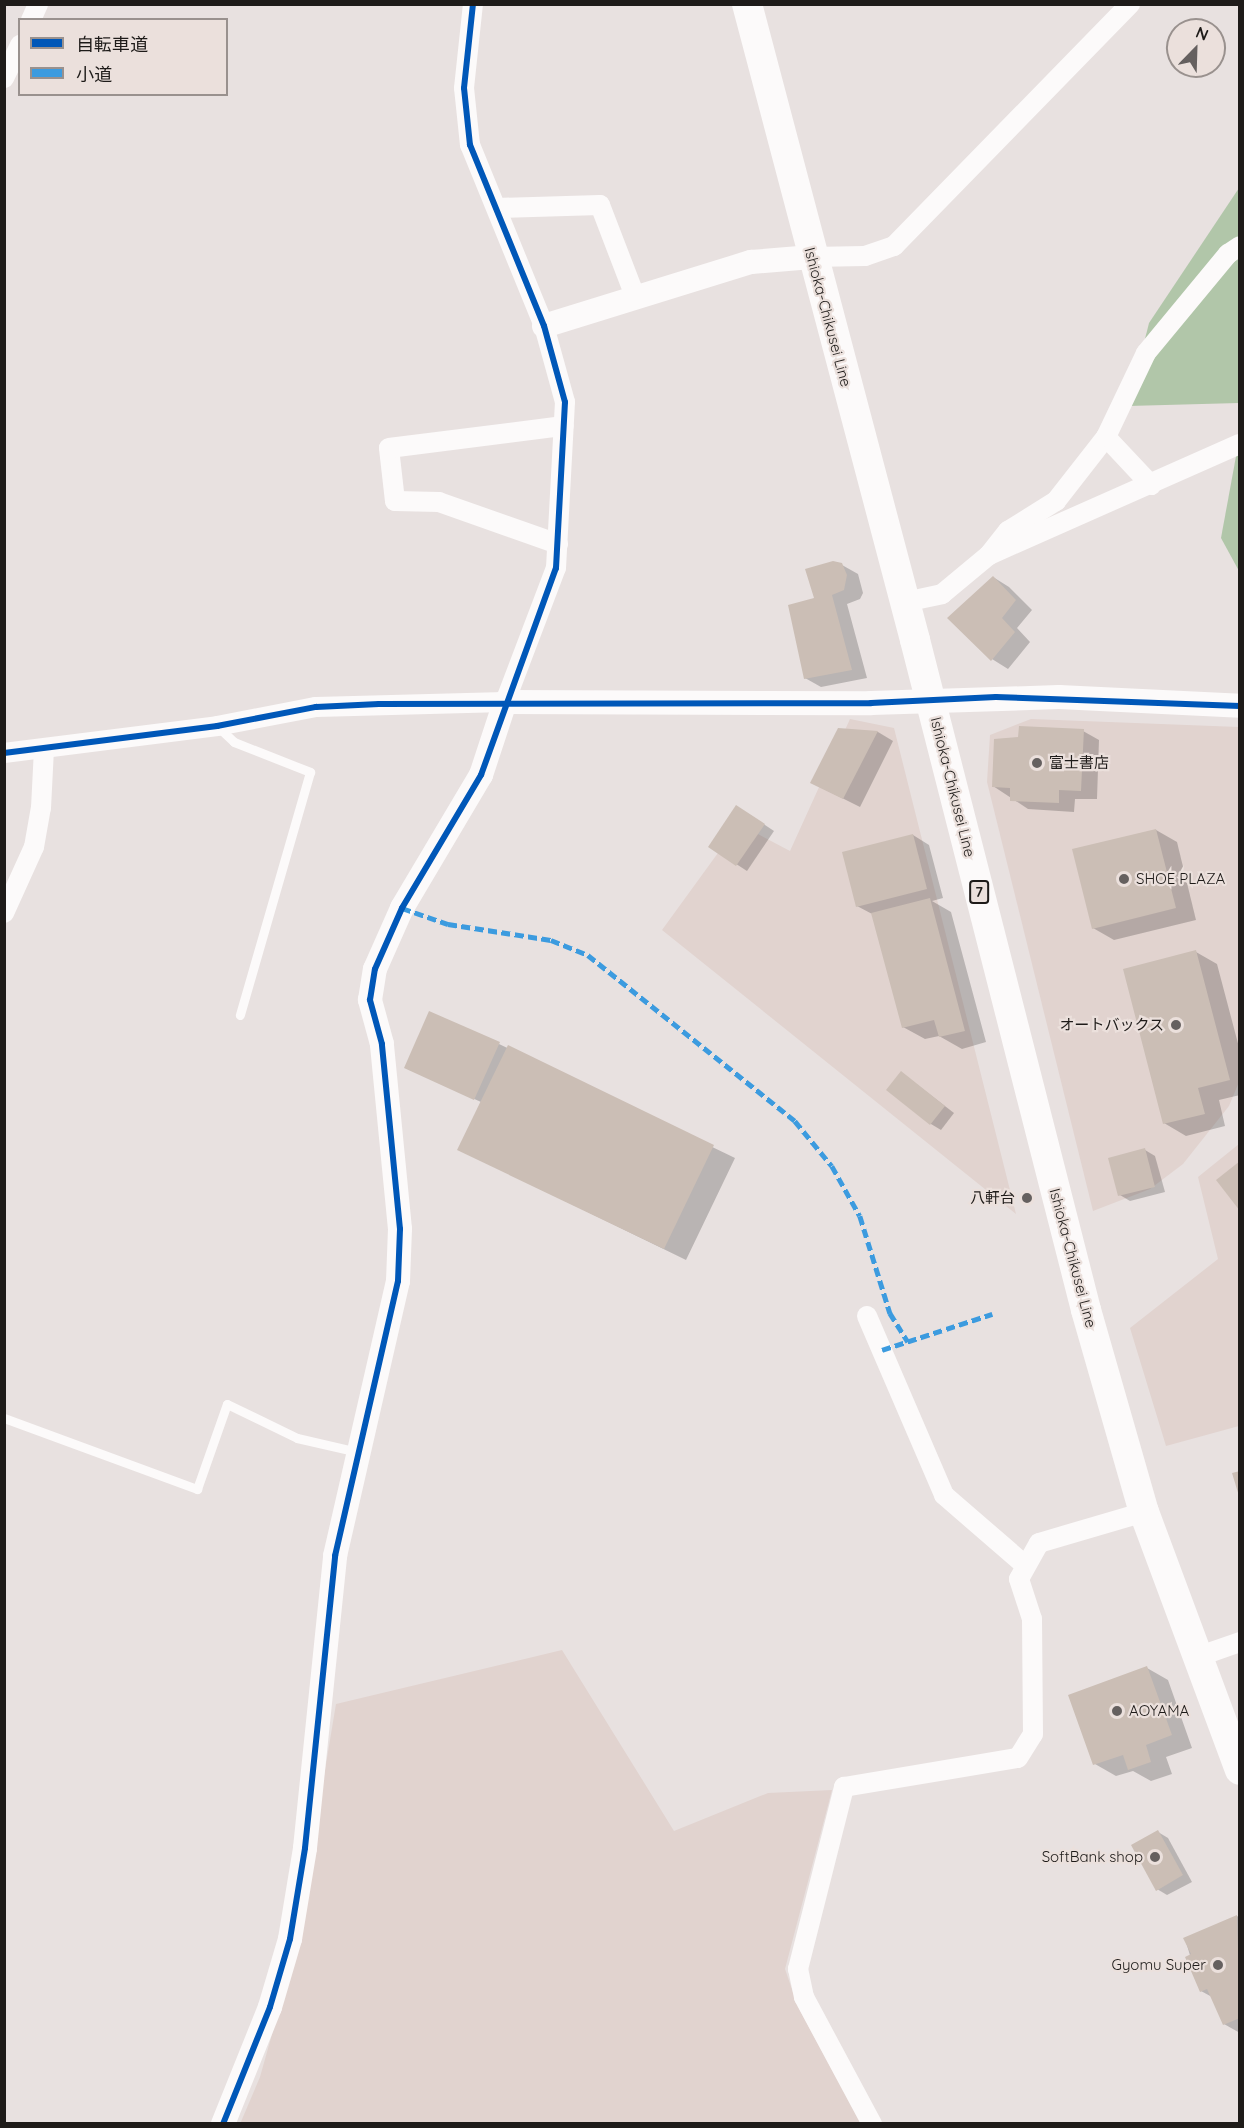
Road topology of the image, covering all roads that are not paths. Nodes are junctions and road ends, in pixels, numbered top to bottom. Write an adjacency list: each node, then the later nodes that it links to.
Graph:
1 (38, 4): 5 (street)
2 (473, 4): 8 (street)
3 (747, 4): 10 (main road, Ishioka-Chikusei Line / 7)
4 (1130, 4): 10 (street)
5 (32, 18)
6 (13, 49): 7 (street)
7 (4, 78)
8 (497, 208): 11 (street); 12 (street)
9 (1239, 246): 14 (street)
10 (812, 256): 12 (street); 19 (main road, Ishioka-Chikusei Line / 7)
11 (633, 291)
12 (544, 326): 13 (street)
13 (564, 426): 17 (street); 17 (street)
14 (1106, 437): 16 (street); 18 (street)
15 (1239, 444): 16 (street)
16 (1151, 485): 18 (street)
17 (558, 544): 21 (street)
18 (990, 555): 19 (street)
19 (905, 602): 20 (main road, Ishioka-Chikusei Line / 7)
20 (931, 701): 21 (street); 22 (street); 31 (main road, Ishioka-Chikusei Line / 7)
21 (505, 702): 23 (street); 30 (street)
22 (1239, 706)
23 (217, 726): 24 (street); 27 (lane)
24 (44, 749): 25 (street); 26 (street)
25 (4, 753)
26 (4, 913)
27 (240, 1015)
28 (867, 1316): 32 (street)
29 (4, 1418): 30 (lane)
30 (358, 1452): 36 (street)
31 (1144, 1512): 32 (street); 34 (main road, Ishioka-Chikusei Line / 7)
32 (1026, 1566): 37 (street)
33 (1239, 1642): 34 (street)
34 (1197, 1657): 35 (main road, Ishioka-Chikusei Line / 7)
35 (1239, 1770)
36 (223, 2124)
37 (873, 2124)

